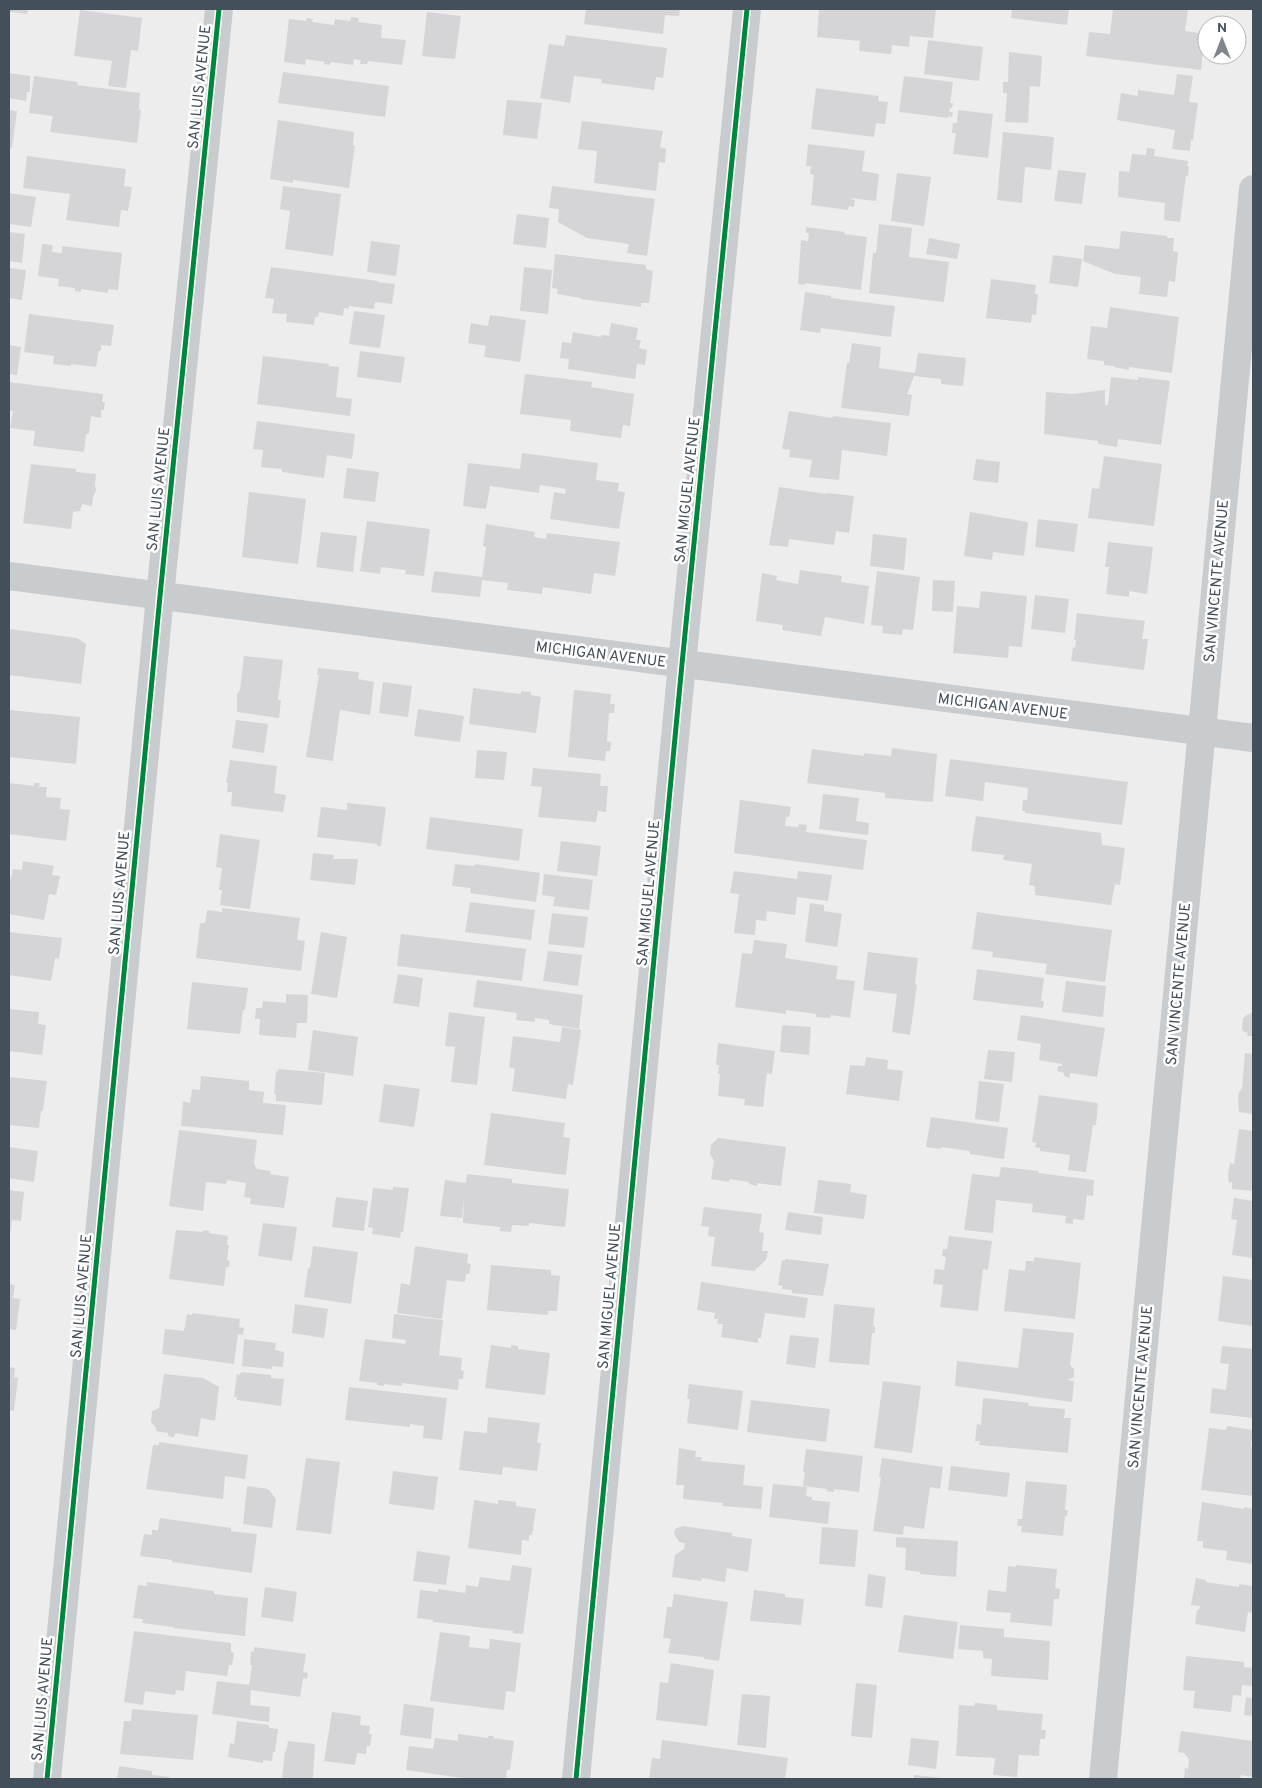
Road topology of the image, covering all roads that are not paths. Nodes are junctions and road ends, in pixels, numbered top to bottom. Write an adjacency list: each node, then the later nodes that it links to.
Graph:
1 (219, 9): 5 (street, SAN LUIS AVENUE)
2 (747, 9): 6 (street, SAN MIGUEL AVENUE)
3 (1253, 189): 7 (street, SAN VINCENTE AVENUE)
4 (9, 576): 5 (street, MICHIGAN AVENUE)
5 (160, 596): 6 (street, MICHIGAN AVENUE); 9 (street, SAN LUIS AVENUE)
6 (682, 664): 7 (street, MICHIGAN AVENUE); 10 (street, SAN MIGUEL AVENUE)
7 (1202, 731): 8 (street, MICHIGAN AVENUE); 11 (street, SAN VINCENTE AVENUE)
8 (1253, 738)
9 (47, 1779)
10 (576, 1779)
11 (1103, 1779)

